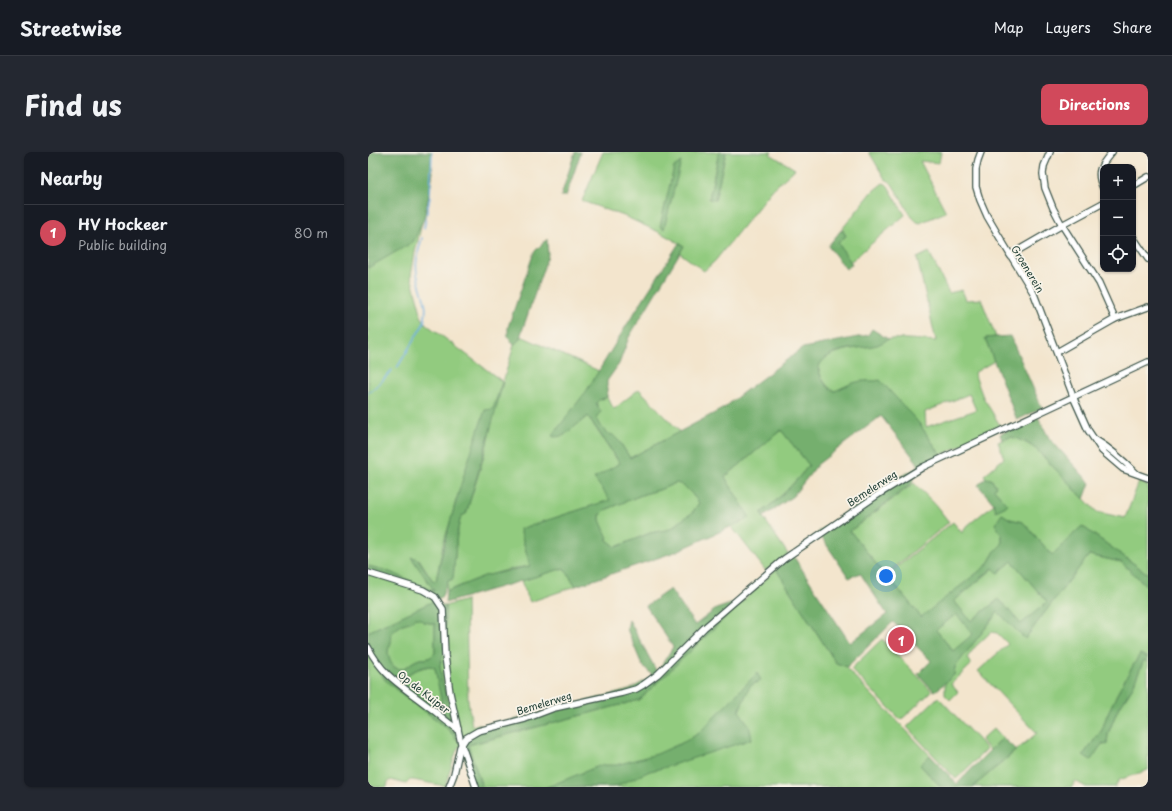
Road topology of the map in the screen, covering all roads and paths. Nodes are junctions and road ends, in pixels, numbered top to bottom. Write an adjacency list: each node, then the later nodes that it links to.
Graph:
1 (981, 152): 12 (street, Groenerein)
2 (1050, 152): 10 (street)
3 (1112, 152): 4 (street)
4 (1103, 164)
5 (1100, 170): 7 (street)
6 (1148, 177): 8 (street)
7 (1100, 182)
8 (1136, 184)
9 (1100, 205): 10 (street)
10 (1062, 225): 12 (street); 15 (street)
11 (1136, 241): 13 (street)
12 (1010, 255): 16 (street, Groenerein)
13 (1148, 259)
14 (1148, 307): 15 (street)
15 (1115, 319): 16 (street)
16 (1057, 352): 18 (street, Groenerein)
17 (1148, 362): 18 (street, Bemelerweg)
18 (1073, 396): 19 (street, Groenerein); 23 (street, Bemelerweg)
19 (1148, 478)
20 (368, 573): 22 (street)
21 (368, 647): 22 (street, Op de Kuiper)
22 (458, 730): 23 (street)
23 (461, 743): 24 (street); 25 (street)
24 (449, 787)
25 (476, 787)

